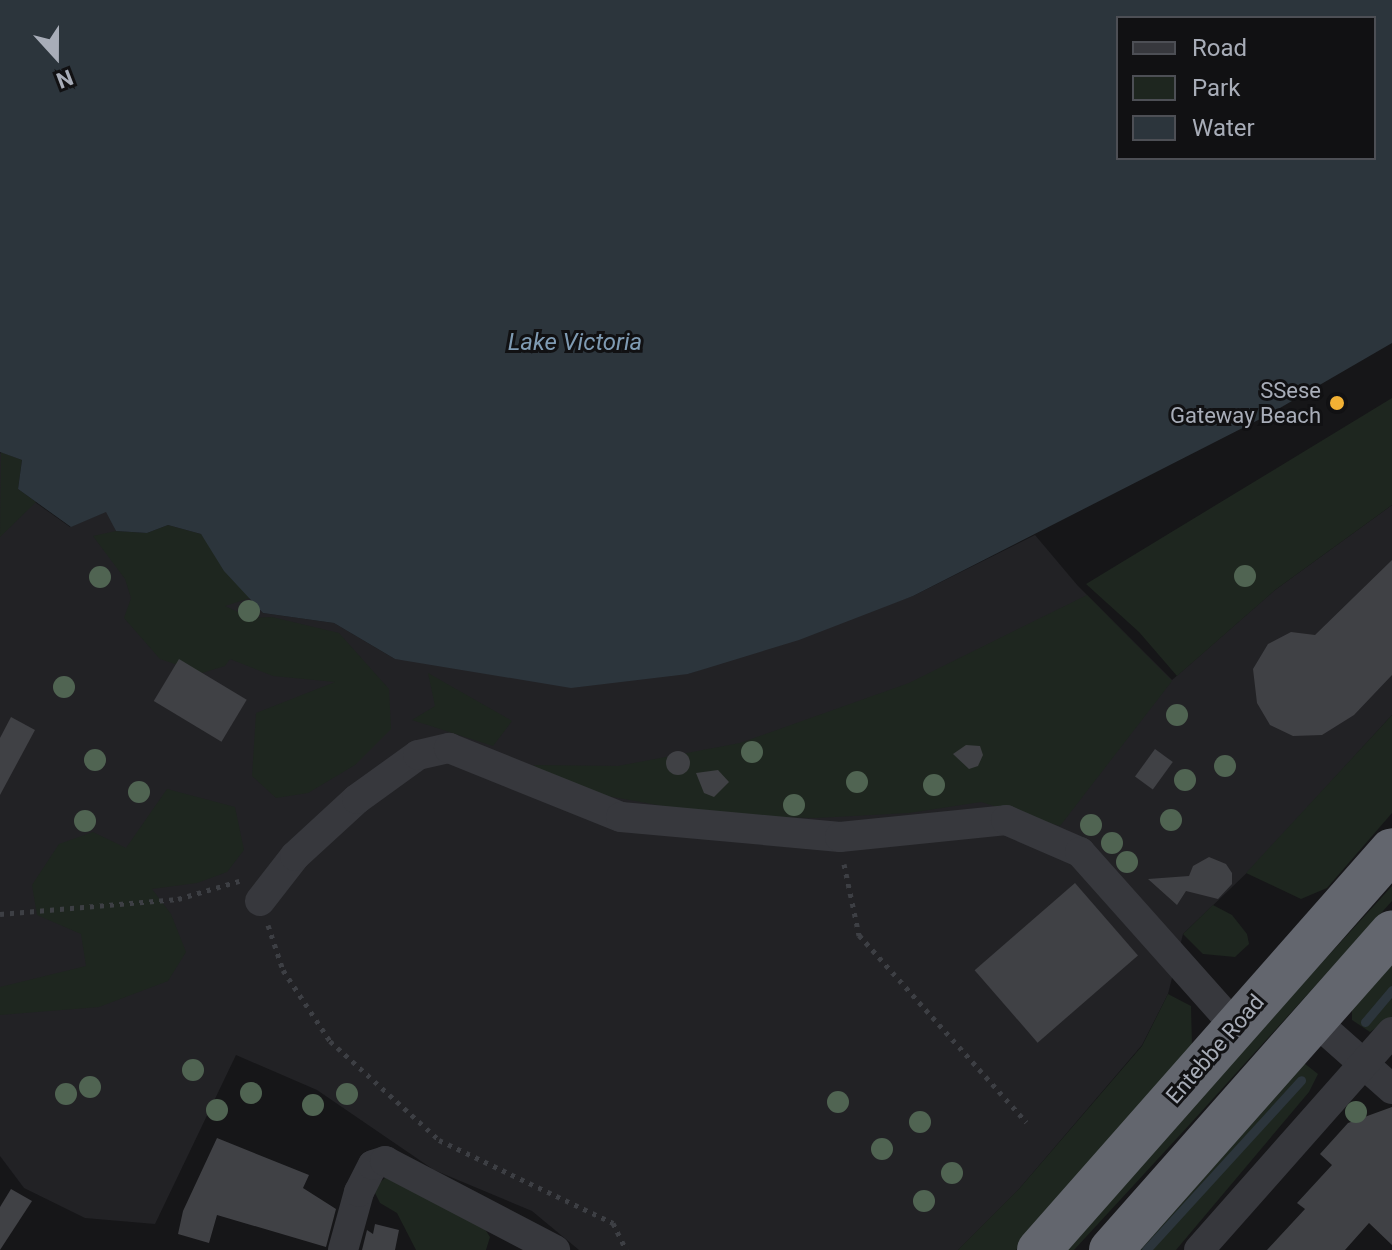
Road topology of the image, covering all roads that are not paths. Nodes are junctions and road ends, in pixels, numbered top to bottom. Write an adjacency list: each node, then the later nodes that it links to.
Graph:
1 (1392, 850): 5 (highway, Entebbe Road)
2 (260, 901): 5 (street)
3 (1392, 932): 4 (highway)
4 (1314, 1020): 7 (street); 12 (highway)
5 (1235, 1026): 11 (highway, Entebbe Road)
6 (1392, 1032): 7 (street)
7 (1361, 1064): 8 (street); 13 (street)
8 (1392, 1089)
9 (343, 1250): 10 (street)
10 (555, 1250)
11 (1039, 1250)
12 (1111, 1250)
13 (1199, 1250)

